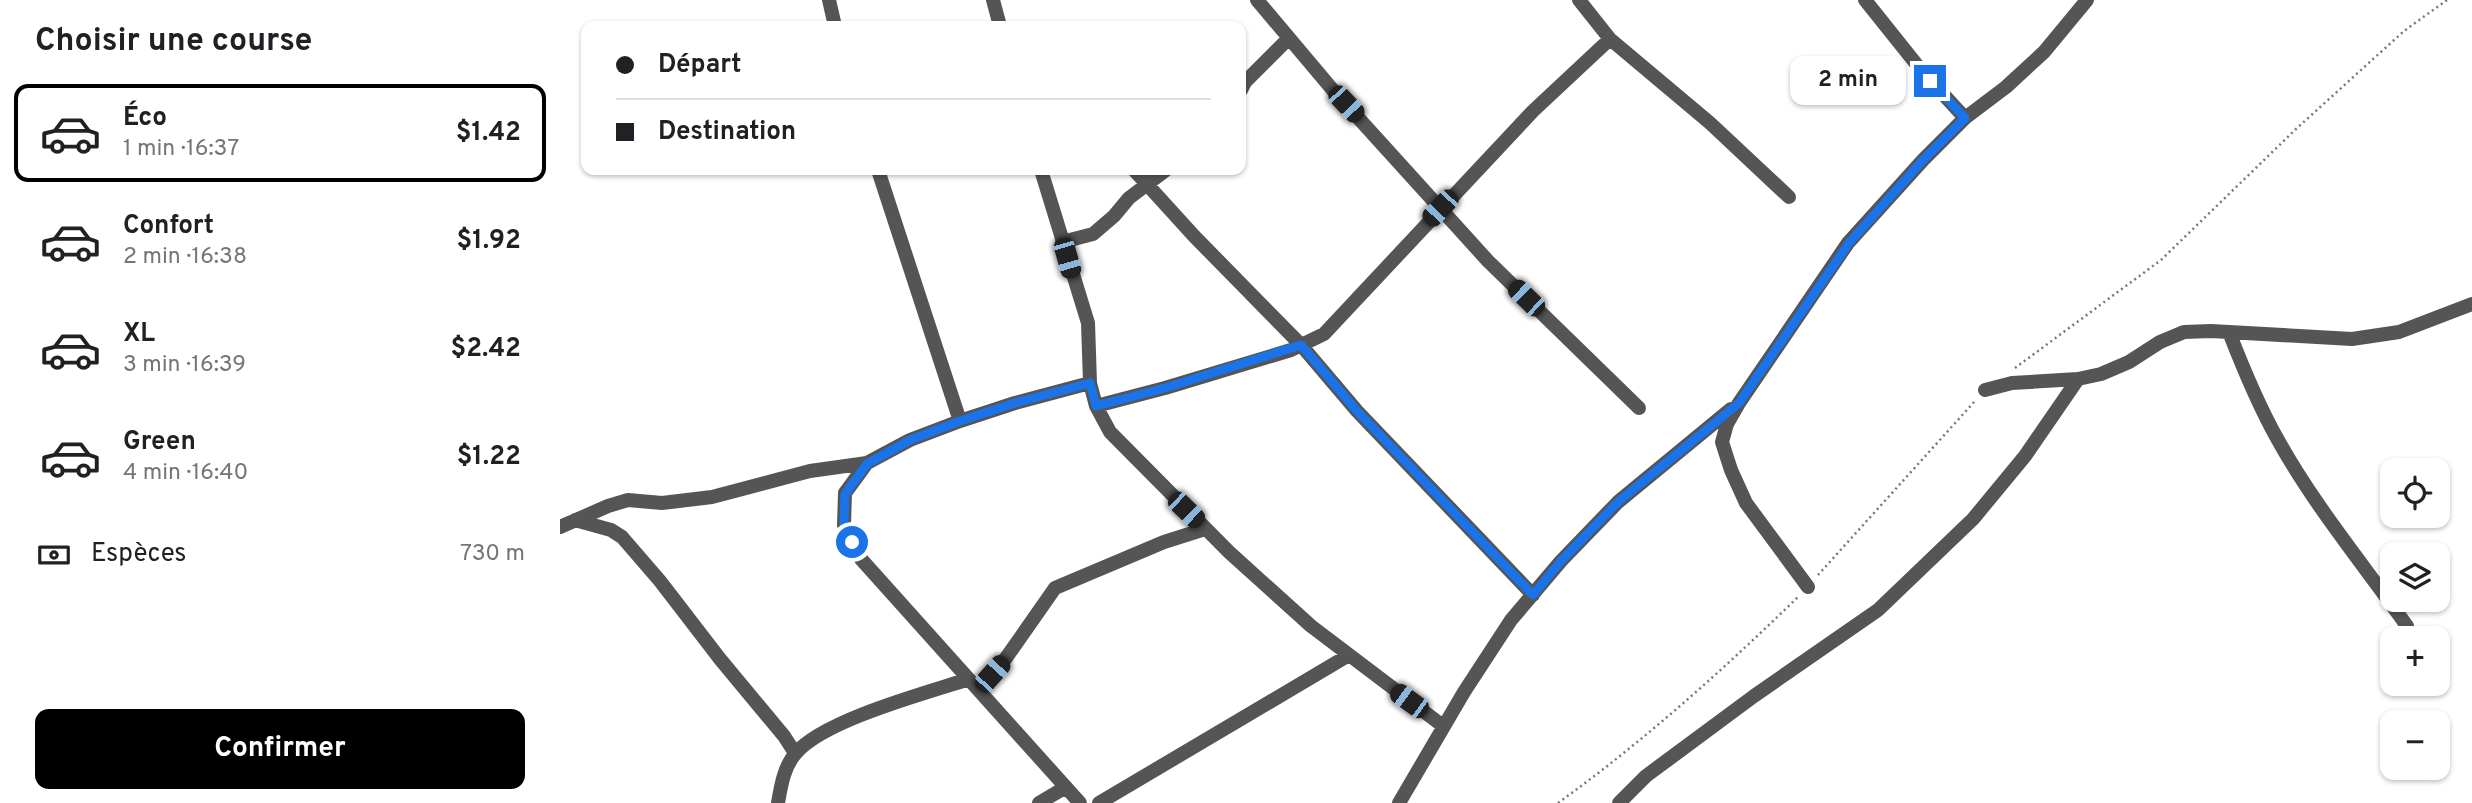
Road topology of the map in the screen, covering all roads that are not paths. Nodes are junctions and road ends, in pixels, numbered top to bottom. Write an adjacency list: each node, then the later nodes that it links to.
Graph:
1 (829, 0): 7 (street)
2 (993, 0): 8 (street)
3 (1257, 0): 9 (street)
4 (1579, 0): 10 (street)
5 (1865, 0): 12 (street)
6 (2087, 0): 12 (street)
7 (834, 21)
8 (1000, 21)
9 (1288, 39): 11 (street); 19 (street)
10 (1611, 39): 18 (street); 19 (street)
11 (1246, 81)
12 (1965, 118): 27 (street)
13 (880, 175): 30 (street)
14 (1042, 175): 20 (street)
15 (1139, 175): 17 (street)
16 (1159, 175): 17 (street)
17 (1146, 184): 20 (street); 23 (street)
18 (1789, 197)
19 (1440, 208): 23 (street); 29 (street)
20 (1062, 242): 25 (street)
21 (2472, 304): 22 (street)
22 (2228, 332): 24 (street); 37 (street)
23 (1301, 345): 28 (street); 36 (street)
24 (2078, 379): 26 (street); 48 (street)
25 (1090, 383): 28 (street); 30 (street)
26 (1985, 390)
27 (1739, 403): 35 (street); 36 (street)
28 (1096, 406): 34 (street)
29 (1639, 408)
30 (960, 421): 31 (street)
31 (867, 464): 32 (street); 39 (street)
32 (575, 520): 33 (street); 41 (street)
33 (560, 527)
34 (1205, 528): 38 (street); 39 (street)
35 (1808, 587)
36 (1533, 595): 40 (street)
37 (2407, 626)
38 (1349, 655): 40 (street); 46 (street)
39 (974, 684): 41 (street); 42 (street)
40 (1443, 726): 47 (street)
41 (795, 753): 43 (street)
42 (1066, 787): 44 (street); 45 (street)
43 (778, 803)
44 (1039, 803)
45 (1080, 803)
46 (1099, 803)
47 (1399, 803)
48 (1619, 803)

